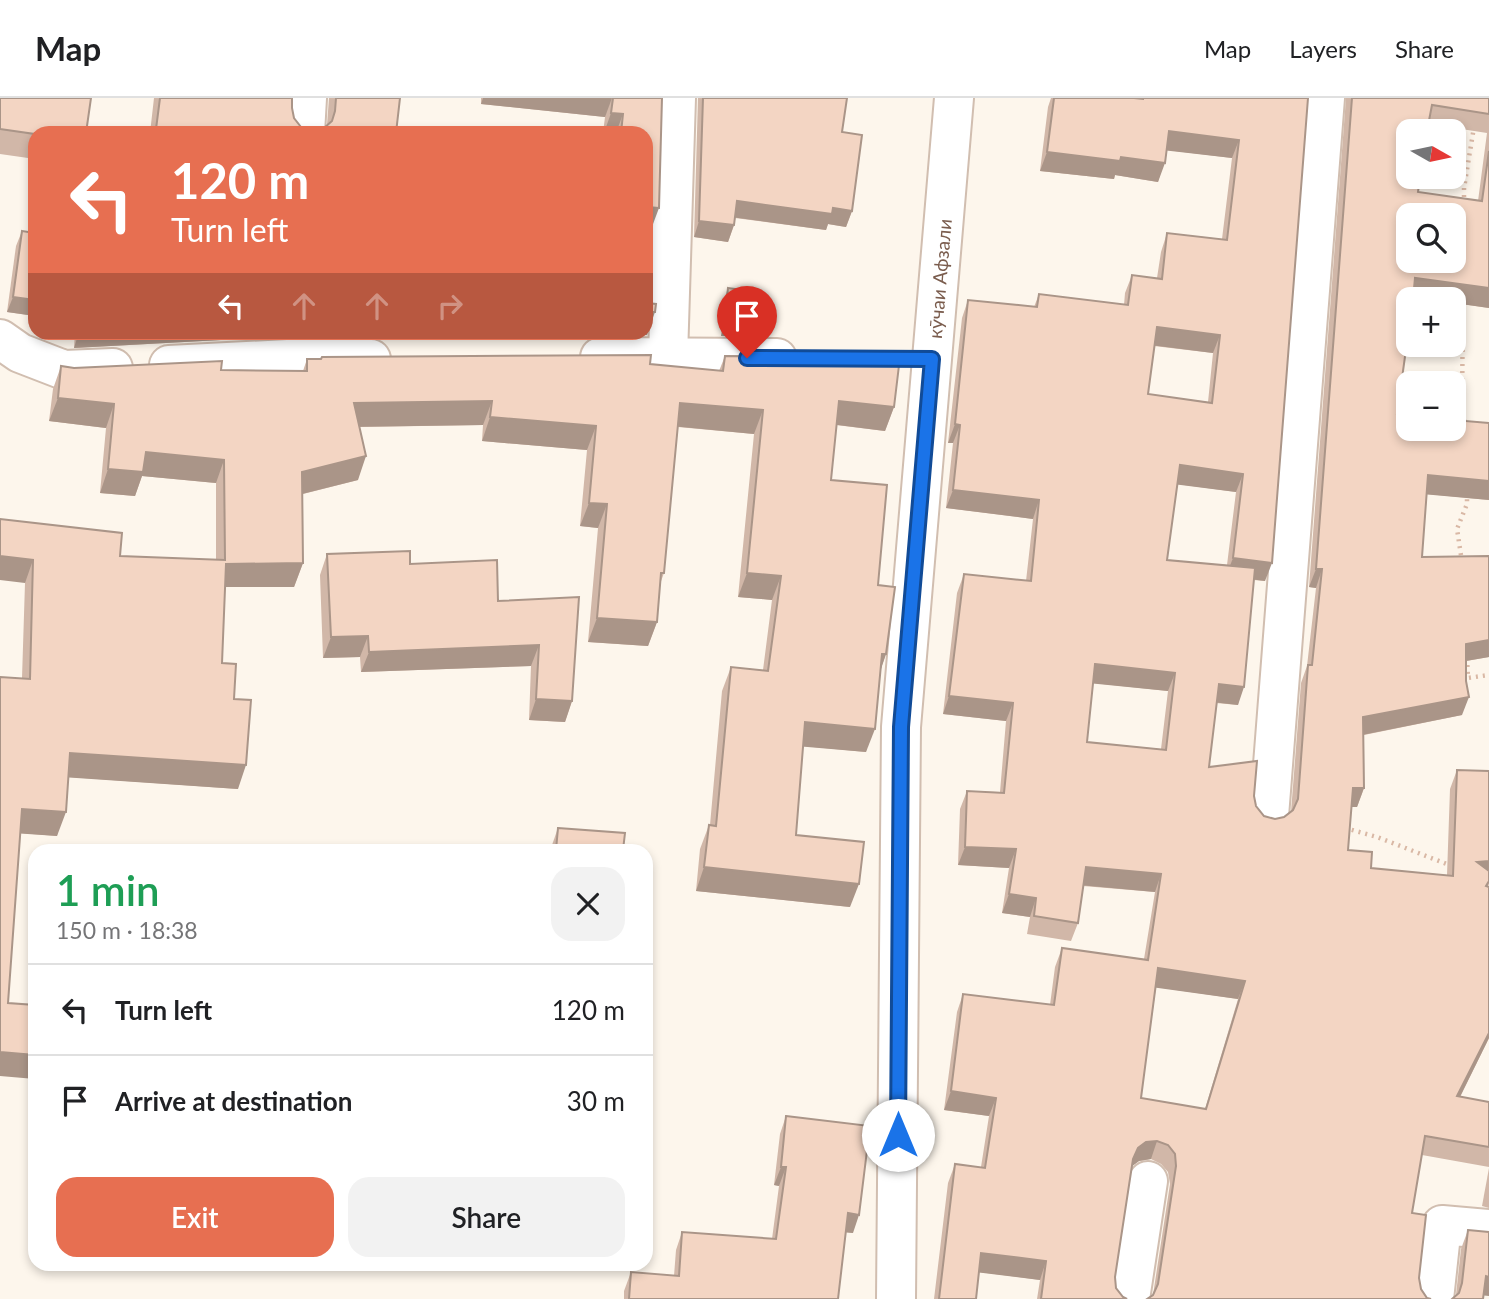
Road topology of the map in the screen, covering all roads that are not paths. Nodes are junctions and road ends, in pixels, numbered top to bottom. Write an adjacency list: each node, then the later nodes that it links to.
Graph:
1 (307, 98): 5 (street)
2 (676, 98): 8 (street)
3 (954, 98): 15 (street, кӯчаи Афзали)
4 (1325, 98): 12 (street)
5 (305, 126)
6 (0, 339): 7 (street)
7 (289, 346): 9 (street)
8 (667, 357): 10 (street); 11 (street)
9 (410, 358)
10 (559, 358)
11 (807, 358)
12 (1269, 816)
13 (1147, 1181): 16 (street)
14 (1489, 1229): 17 (street)
15 (897, 1299)
16 (1130, 1299)
17 (1434, 1299)

